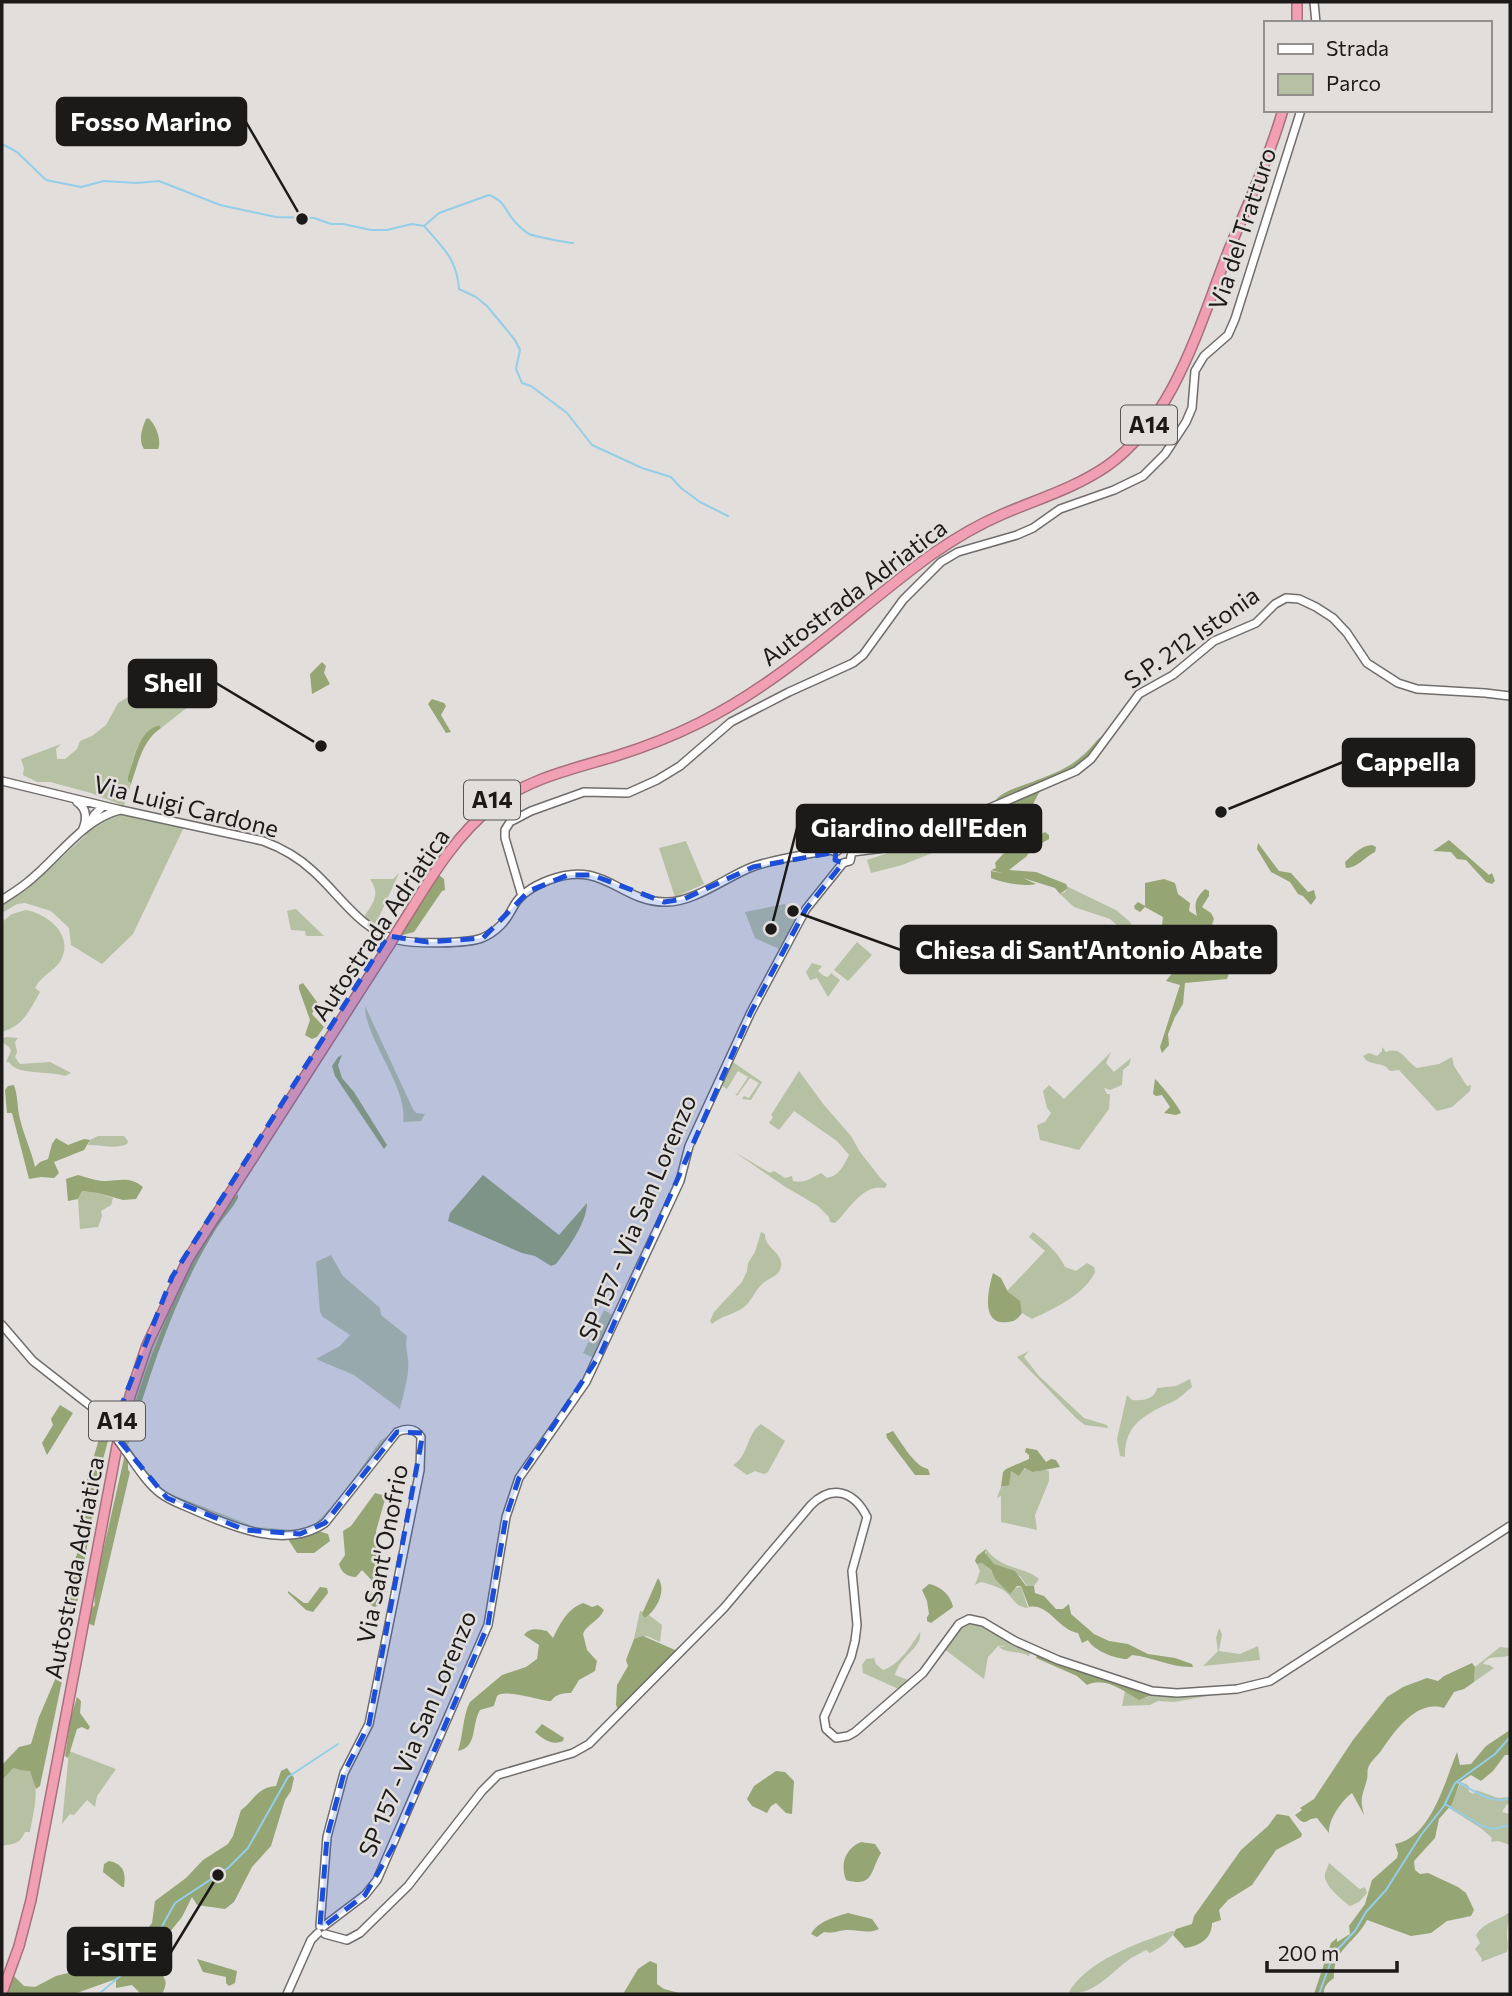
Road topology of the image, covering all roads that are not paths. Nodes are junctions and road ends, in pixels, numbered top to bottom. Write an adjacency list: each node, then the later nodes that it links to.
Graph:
1 (1292, 2): 4 (highway)
2 (1297, 2): 5 (highway)
3 (1314, 2): 6 (main road)
4 (1291, 21)
5 (1297, 21)
6 (1316, 21)
7 (1276, 112): 11 (highway, Autostrada Adriatica / A14)
8 (1282, 112): 11 (highway, Autostrada Adriatica / A14)
9 (1300, 112): 22 (main road, Via del Tratturo)
10 (1510, 696): 17 (main road, S.P. 212 Istonia)
11 (568, 766): 27 (highway, Autostrada Adriatica / A14)
12 (2, 781): 13 (main road, Via Luigi Cardone)
13 (72, 799): 14 (main road, Via Luigi Cardone); 18 (main road)
14 (103, 806): 15 (main road, Via Luigi Cardone); 16 (main road); 18 (main road)
15 (121, 810): 16 (main road); 22 (main road, Via Luigi Cardone)
16 (99, 820): 18 (main road)
17 (946, 827): 20 (main road, Via Luigi Cardone)
18 (85, 829): 23 (main road)
19 (836, 852): 20 (main road, Via Luigi Cardone); 21 (main road); 22 (main road, Via Luigi Cardone)
20 (852, 852): 21 (main road)
21 (843, 863): 26 (main road, SP 157 - Via San Lorenzo)
22 (522, 896)
23 (2, 900)
24 (2, 1325): 26 (main road, Via Sant'Onofrio, bridge)
25 (1510, 1526): 26 (main road)
26 (322, 1930): 30 (main road, SP 157 - Via San Lorenzo)
27 (10, 1963): 28 (highway, Autostrada Adriatica / A14); 29 (highway, Autostrada Adriatica / A14)
28 (2, 1978)
29 (2, 1993)
30 (287, 1994)

